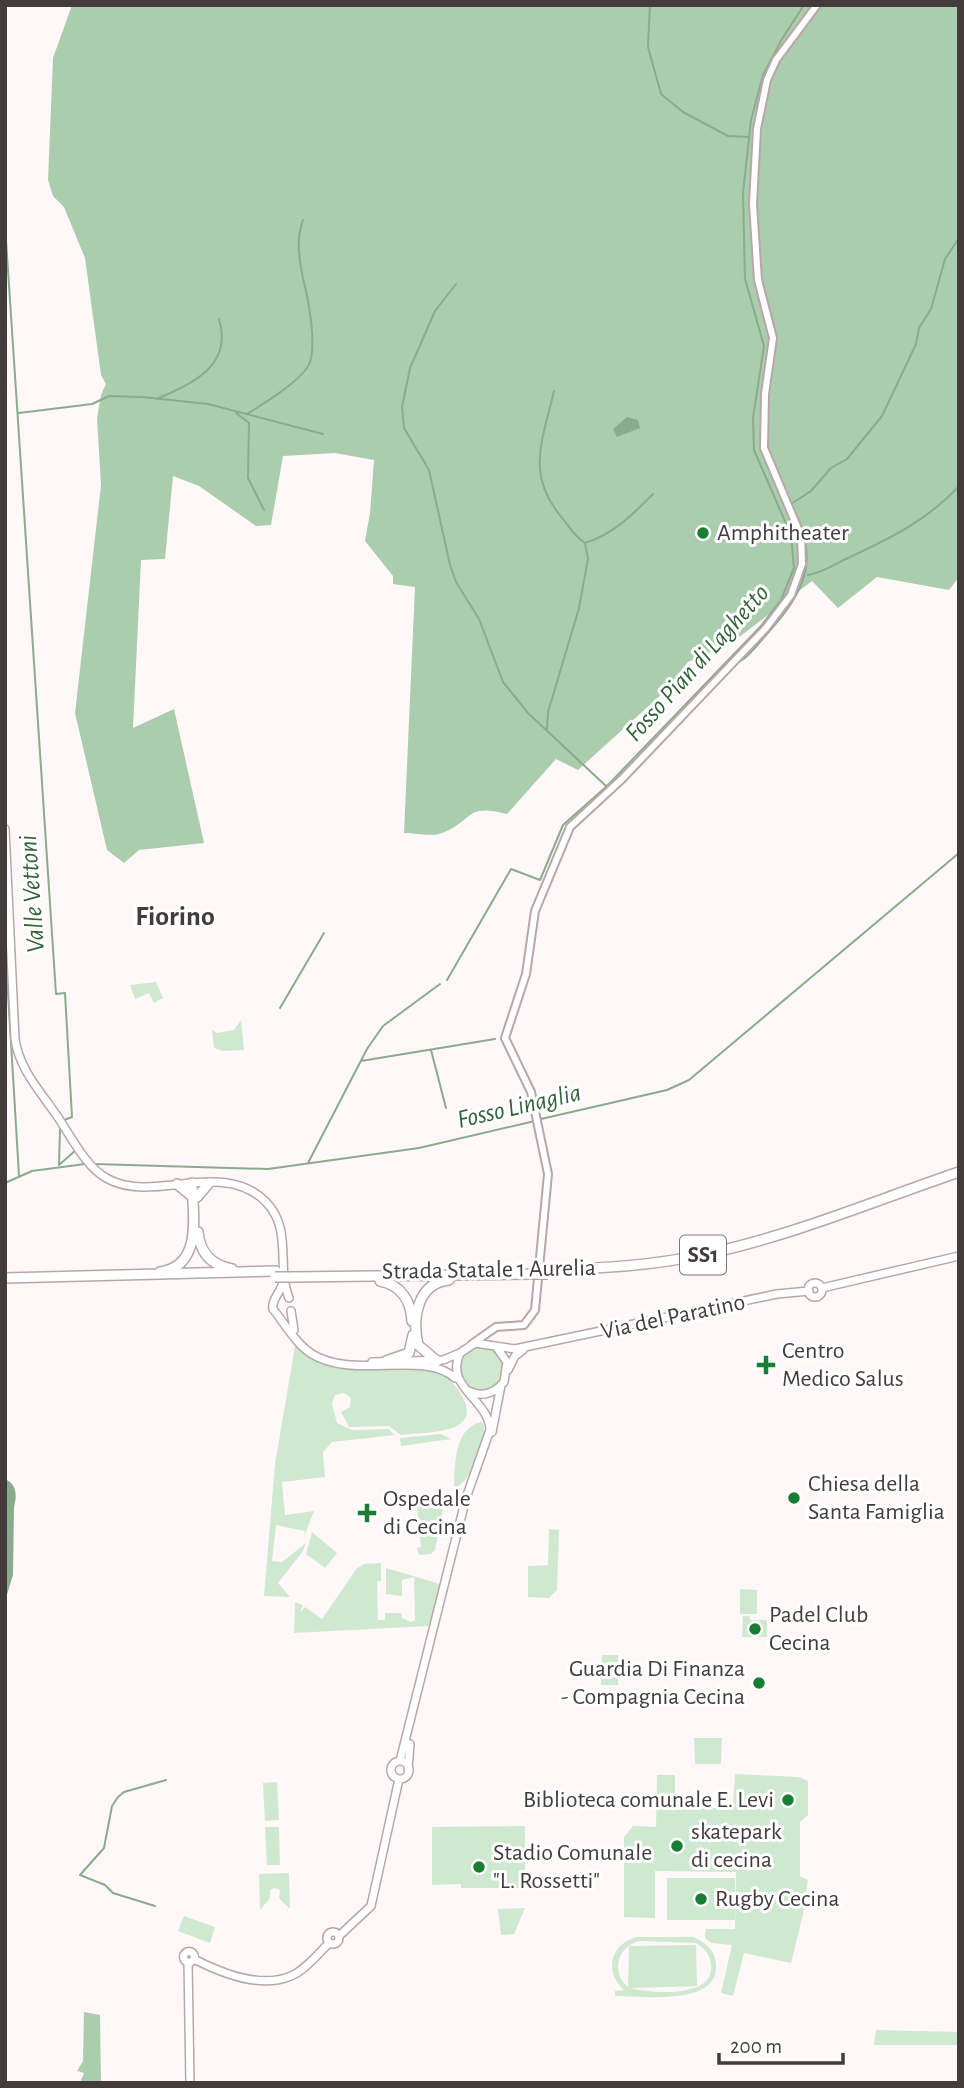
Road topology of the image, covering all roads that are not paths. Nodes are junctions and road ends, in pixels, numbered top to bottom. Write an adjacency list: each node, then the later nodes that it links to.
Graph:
1 (817, 5): 23 (street)
2 (5, 829): 7 (main road)
3 (959, 1172): 11 (highway, Strada Statale 1 Aurelia / SS1)
4 (959, 1178): 11 (highway, Strada Statale 1 Aurelia / SS1)
5 (195, 1183): 6 (main road); 7 (main road); 8 (highway)
6 (209, 1183): 8 (highway); 13 (main road)
7 (177, 1184): 8 (highway)
8 (195, 1197): 12 (highway); 14 (highway)
9 (959, 1256): 24 (main road, Via del Paratino)
10 (532, 1271): 11 (highway, Strada Statale 1 Aurelia / SS1, bridge); 13 (highway, Strada Statale 1 Aurelia / SS1); 15 (highway, Strada Statale 1 Aurelia / SS1)
11 (548, 1271)
12 (243, 1273): 13 (highway, Strada Statale 1 Aurelia / SS1); 14 (highway, Strada Statale 1 Aurelia / SS1)
13 (285, 1275): 17 (highway, Strada Statale 1 Aurelia / SS1); 18 (highway, Strada Statale 1 Aurelia / SS1); 19 (main road); 20 (main road)
14 (142, 1276): 16 (highway, Strada Statale 1 Aurelia / SS1)
15 (471, 1276): 17 (highway, Strada Statale 1 Aurelia / SS1); 29 (highway)
16 (5, 1278)
17 (373, 1278): 28 (highway)
18 (5, 1284)
19 (278, 1296): 20 (main road); 22 (main road)
20 (289, 1298): 21 (main road)
21 (291, 1311): 22 (main road); 28 (main road)
22 (279, 1315): 31 (main road)
23 (492, 1329): 25 (street); 26 (street)
24 (537, 1345): 26 (main road, Via del Paratino); 30 (main road)
25 (468, 1346): 26 (main road); 27 (main road)
26 (493, 1346): 30 (main road)
27 (460, 1353): 29 (main road); 31 (main road)
28 (386, 1361): 29 (main road)
29 (437, 1361)
30 (507, 1371): 32 (main road)
31 (461, 1384): 32 (main road); 33 (main road)
32 (501, 1385): 33 (main road)
33 (487, 1442): 34 (main road)
34 (417, 1699): 35 (main road); 36 (main road)
35 (400, 1761): 36 (main road); 37 (main road)
36 (408, 1769): 37 (main road)
37 (399, 1779): 38 (main road)
38 (190, 2083)

